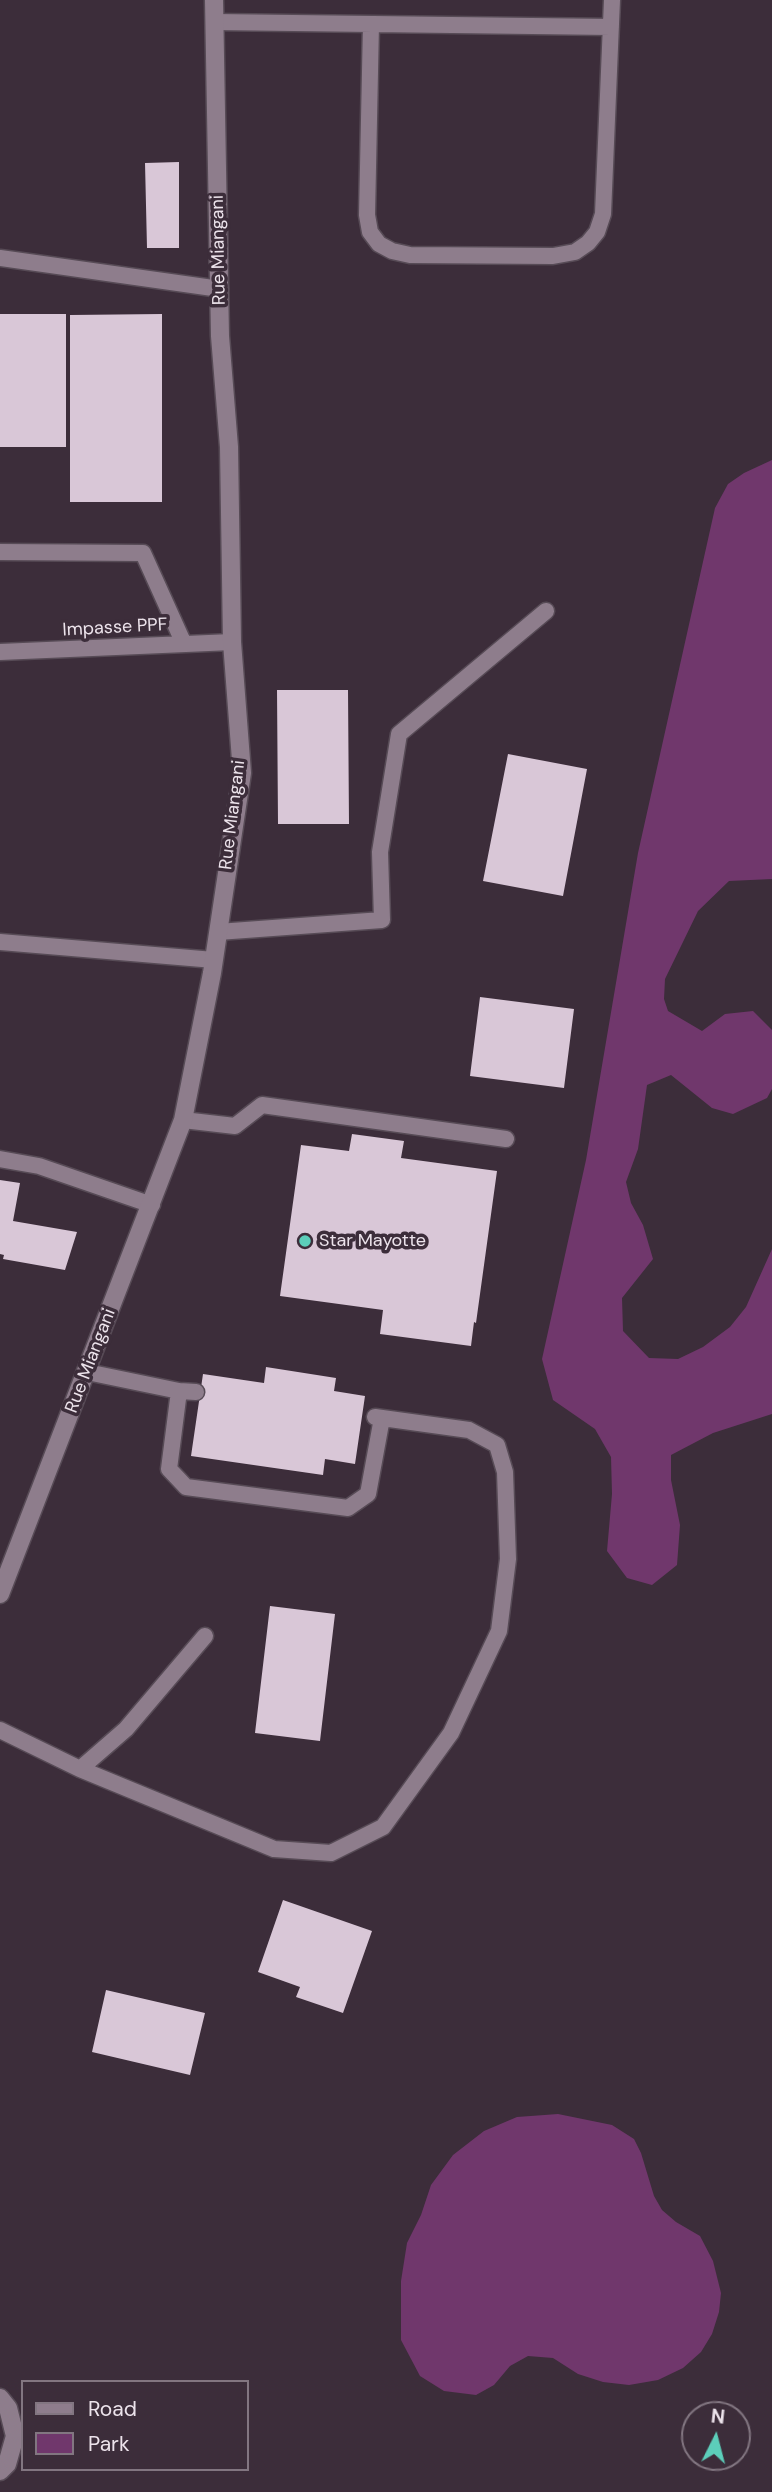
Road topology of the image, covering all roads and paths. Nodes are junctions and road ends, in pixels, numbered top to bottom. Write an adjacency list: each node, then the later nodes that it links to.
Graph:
1 (214, 0): 3 (street, Rue Miangani)
2 (612, 0): 5 (lane)
3 (214, 22): 4 (lane); 7 (street, Rue Miangani)
4 (371, 24): 5 (lane); 5 (lane)
5 (611, 27)
6 (0, 258): 7 (lane)
7 (220, 289): 10 (street, Rue Miangani)
8 (0, 552): 11 (lane)
9 (546, 611): 13 (lane)
10 (232, 642): 11 (lane, Impasse PPF); 13 (street, Rue Miangani)
11 (184, 644): 12 (lane, Impasse PPF)
12 (0, 652)
13 (218, 932): 15 (street, Rue Miangani)
14 (0, 942): 15 (lane)
15 (214, 960): 16 (street, Rue Miangani)
16 (183, 1120): 17 (lane); 19 (street, Rue Miangani)
17 (506, 1139)
18 (0, 1159): 19 (lane)
19 (152, 1205): 20 (street, Rue Miangani)
20 (87, 1372): 21 (lane); 23 (street, Rue Miangani)
21 (178, 1391): 22 (lane); 26 (lane)
22 (196, 1392)
23 (0, 1594)
24 (205, 1636): 26 (lane)
25 (0, 1730): 26 (lane)
26 (79, 1769)
27 (0, 2398): 28 (street)
28 (0, 2472)

